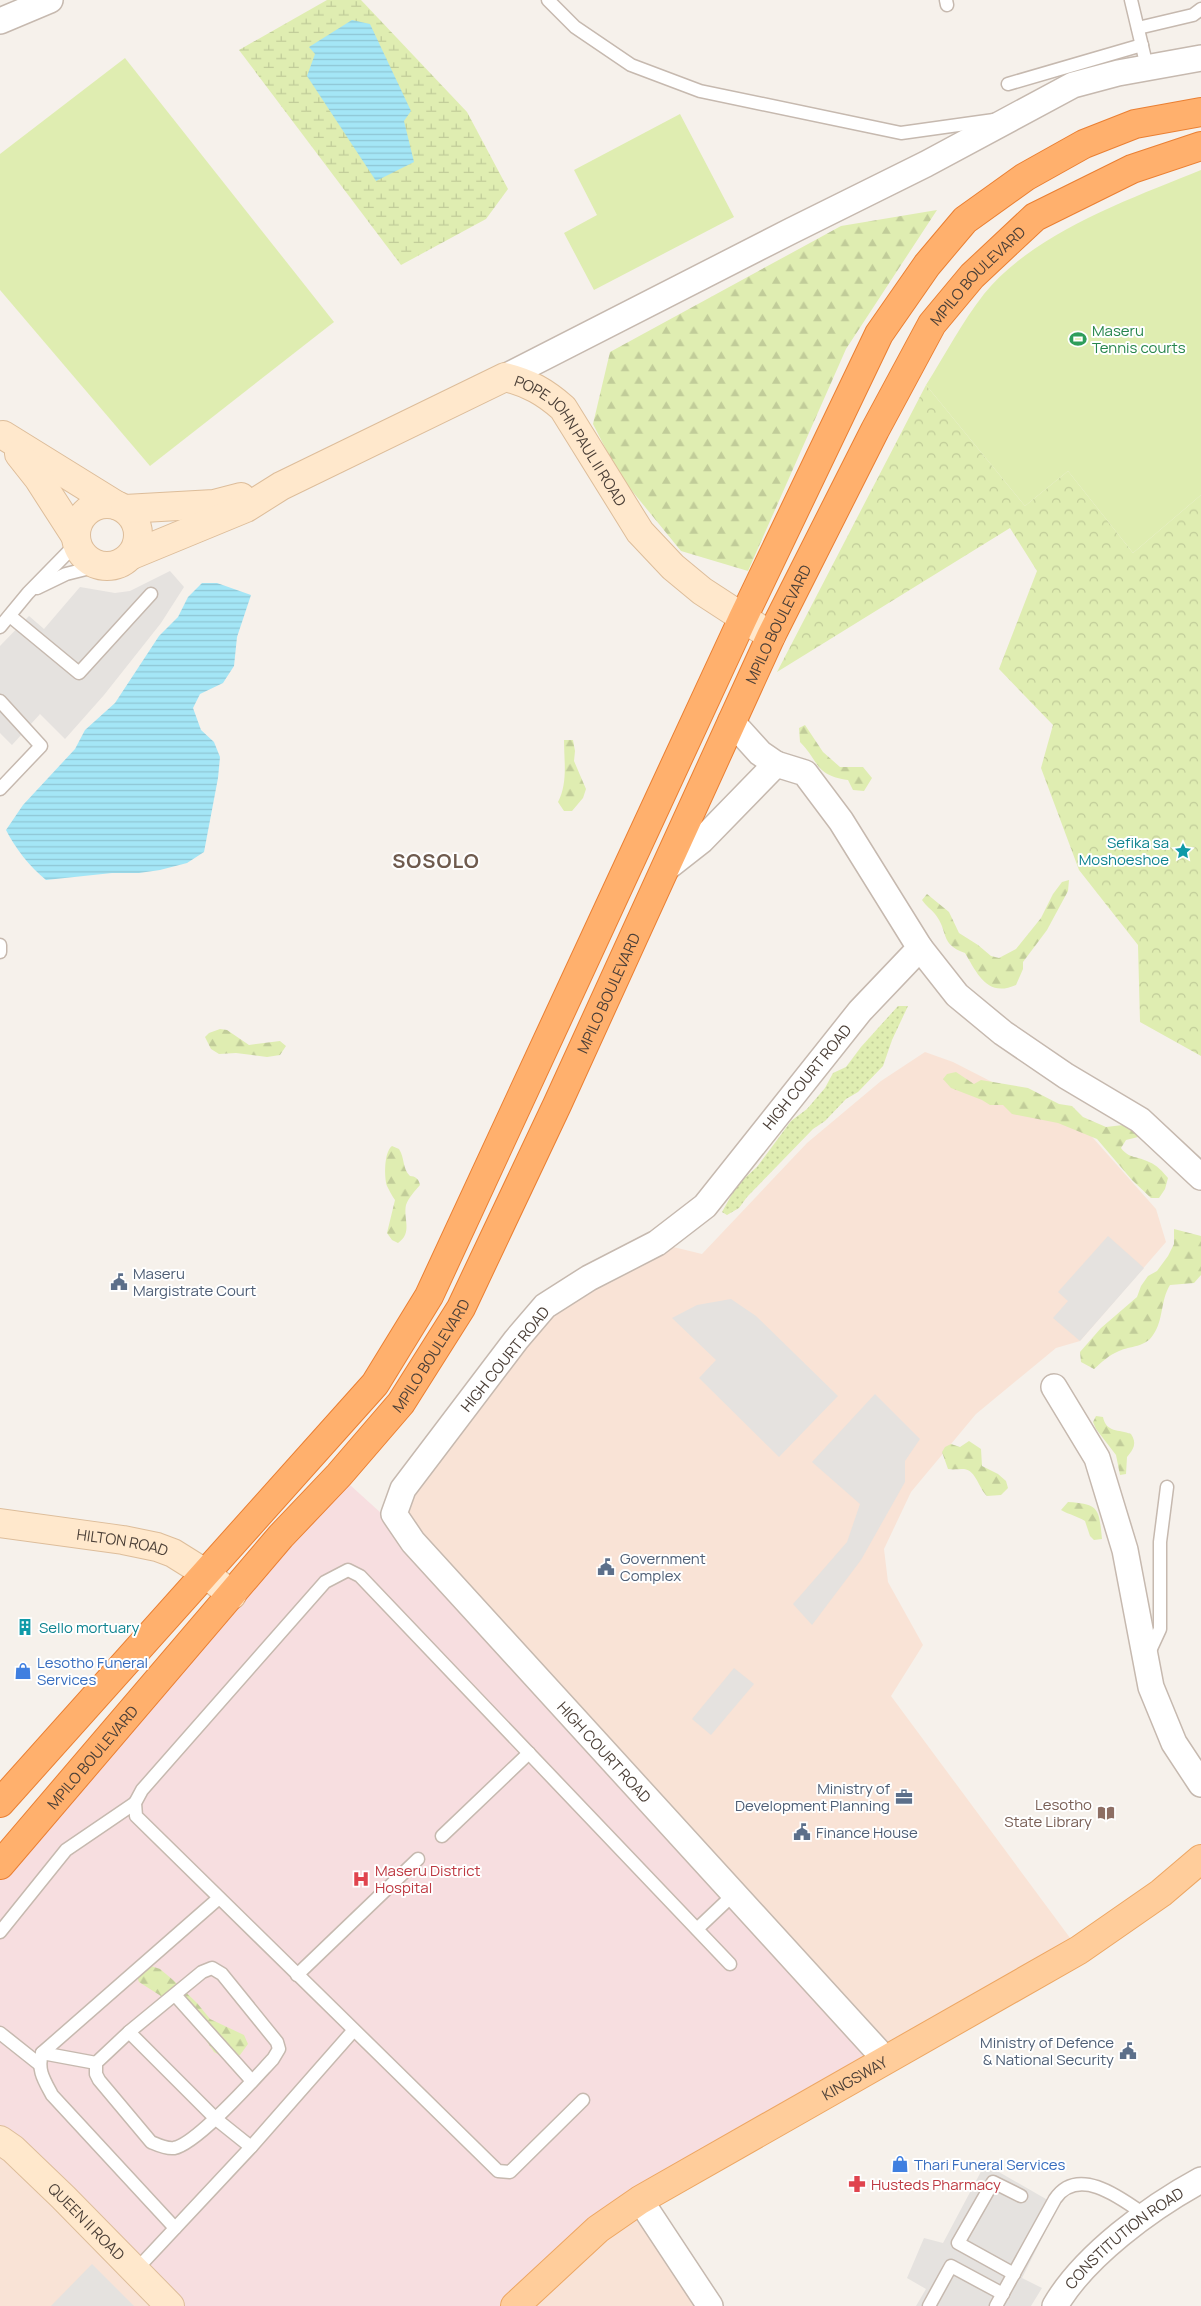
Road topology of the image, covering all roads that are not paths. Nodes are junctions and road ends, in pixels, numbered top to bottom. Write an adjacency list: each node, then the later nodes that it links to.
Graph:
1 (50, 0): 5 (street)
2 (548, 0): 11 (lane)
3 (1131, 0): 6 (lane)
4 (1201, 9): 6 (lane)
5 (0, 21)
6 (1138, 28): 7 (lane)
7 (1144, 56): 8 (street); 9 (lane); 11 (street)
8 (1201, 58)
9 (1008, 84)
10 (1201, 112): 23 (highway, MPILO BOULEVARD)
11 (1017, 116): 13 (street)
12 (1201, 146): 25 (highway, MPILO BOULEVARD)
13 (505, 377): 15 (main road, POPE JOHN PAUL II ROAD); 23 (main road, POPE JOHN PAUL II ROAD)
14 (2, 434): 16 (main road); 17 (main road)
15 (281, 486): 16 (main road, POPE JOHN PAUL II ROAD); 18 (main road, POPE JOHN PAUL II ROAD)
16 (121, 507): 17 (main road); 18 (main road)
17 (76, 540): 19 (main road); 20 (lane)
18 (132, 555): 19 (main road)
19 (98, 566): 20 (lane)
20 (28, 593): 22 (lane)
21 (151, 594): 22 (lane)
22 (10, 616): 24 (lane)
23 (743, 618): 25 (main road, POPE JOHN PAUL II ROAD); 38 (highway, MPILO BOULEVARD)
24 (0, 627)
25 (771, 636): 27 (highway, MPILO BOULEVARD)
26 (0, 701): 29 (lane)
27 (731, 721): 28 (street); 30 (highway, MPILO BOULEVARD)
28 (776, 764): 30 (street); 32 (street)
29 (0, 789)
30 (664, 870): 39 (highway, MPILO BOULEVARD)
31 (0, 945): 33 (lane)
32 (920, 948): 34 (street); 49 (street, HIGH COURT ROAD)
33 (0, 952)
34 (1201, 1177)
35 (1054, 1387): 40 (street)
36 (1167, 1487): 40 (lane)
37 (0, 1523): 38 (main road, HILTON ROAD)
38 (205, 1573): 39 (main road, HILTON ROAD); 43 (highway, MPILO BOULEVARD)
39 (232, 1595): 48 (highway, MPILO BOULEVARD)
40 (1147, 1658): 42 (street)
41 (529, 1753): 44 (lane); 45 (lane); 51 (lane)
42 (1201, 1784)
43 (0, 1803)
44 (135, 1803): 50 (lane); 52 (lane)
45 (442, 1836)
46 (418, 1859): 54 (lane)
47 (1201, 1859): 60 (main road, KINGSWAY)
48 (0, 1865)
49 (734, 1894): 51 (lane); 60 (street, HIGH COURT ROAD)
50 (219, 1898): 54 (lane); 59 (lane)
51 (697, 1929): 53 (lane)
52 (0, 1932)
53 (730, 1964)
54 (297, 1976): 56 (lane)
55 (174, 1995): 57 (lane); 62 (lane); 62 (lane)
56 (353, 2031): 63 (lane); 66 (lane)
57 (129, 2032): 61 (lane); 64 (lane)
58 (0, 2033): 59 (lane)
59 (40, 2059): 61 (lane); 71 (lane)
60 (885, 2059): 69 (main road, KINGSWAY)
61 (96, 2063): 64 (lane)
62 (252, 2081): 64 (lane)
63 (582, 2100)
64 (216, 2118): 66 (lane)
65 (0, 2140): 72 (main road, QUEEN II ROAD)
66 (251, 2147): 71 (lane)
67 (1201, 2180): 70 (street, CONSTITUTION ROAD)
68 (1020, 2196): 73 (lane)
69 (640, 2200): 76 (main road, KINGSWAY); 77 (street)
70 (1145, 2215): 73 (lane); 80 (street, CONSTITUTION ROAD)
71 (175, 2228): 72 (lane)
72 (135, 2271): 75 (main road, QUEEN II ROAD)
73 (1014, 2274): 74 (lane)
74 (1003, 2294): 78 (lane); 79 (lane)
75 (170, 2306)
76 (515, 2306)
77 (710, 2306)
78 (929, 2306)
79 (996, 2306)
80 (1055, 2306)

